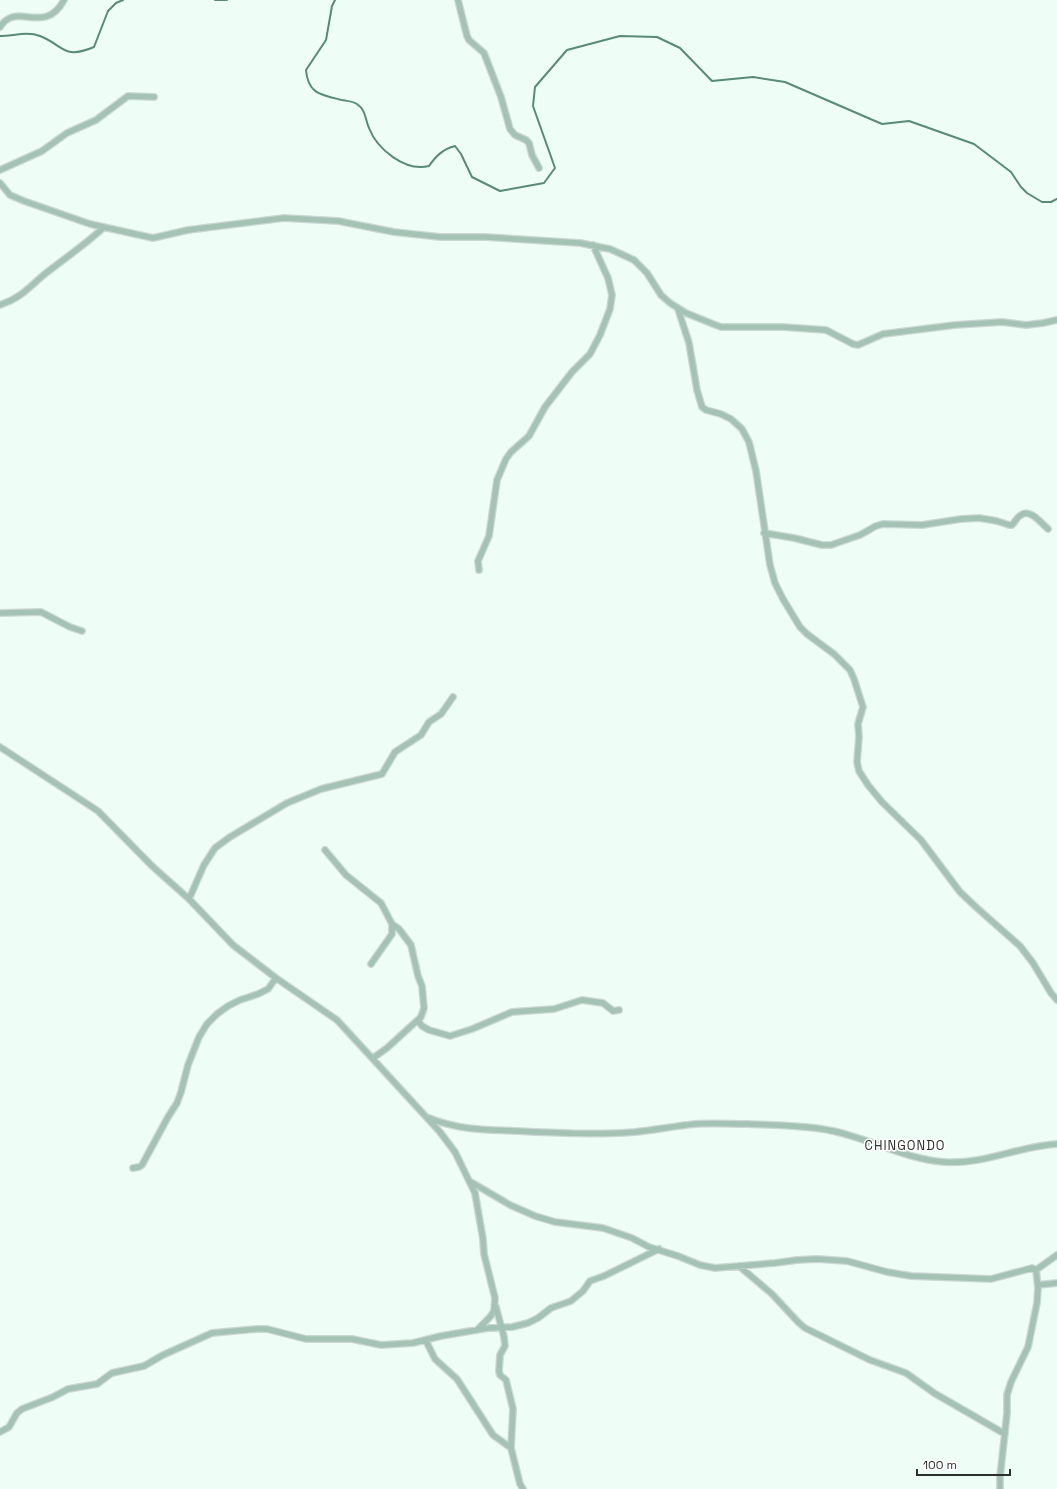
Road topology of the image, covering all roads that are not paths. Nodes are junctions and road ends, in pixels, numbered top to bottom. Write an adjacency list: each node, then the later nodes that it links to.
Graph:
1 (64, 0): 3 (street)
2 (458, 0): 5 (street)
3 (0, 26)
4 (154, 97): 6 (street)
5 (539, 168)
6 (0, 170)
7 (0, 183): 8 (street)
8 (103, 228): 9 (street); 10 (street)
9 (593, 245): 11 (street); 15 (street)
10 (0, 305)
11 (678, 309): 12 (street); 14 (street)
12 (1057, 320)
13 (1048, 529): 14 (street)
14 (764, 533): 25 (street)
15 (479, 570)
16 (0, 613): 17 (street)
17 (82, 631)
18 (452, 697): 21 (street)
19 (0, 747): 21 (street)
20 (325, 850): 22 (street)
21 (189, 899): 24 (street)
22 (392, 924): 23 (street); 27 (street)
23 (371, 964)
24 (276, 978): 28 (street); 31 (street)
25 (1057, 1000)
26 (619, 1010): 27 (street)
27 (418, 1021): 28 (street)
28 (373, 1058): 29 (street)
29 (427, 1117): 30 (street); 32 (street)
30 (1057, 1144)
31 (133, 1168)
32 (470, 1182): 33 (street); 39 (street)
33 (659, 1249): 35 (street); 40 (street)
34 (1057, 1255): 36 (street)
35 (739, 1266): 36 (street); 44 (street)
36 (1036, 1270): 38 (street)
37 (1057, 1283): 38 (street)
38 (1038, 1285): 44 (street)
39 (495, 1305): 40 (street); 41 (street)
40 (502, 1327): 41 (street); 45 (street)
41 (477, 1330): 42 (street)
42 (426, 1341): 43 (street); 45 (street)
43 (0, 1432)
44 (1005, 1434): 47 (street)
45 (511, 1448): 46 (street)
46 (523, 1489)
47 (1000, 1489)

